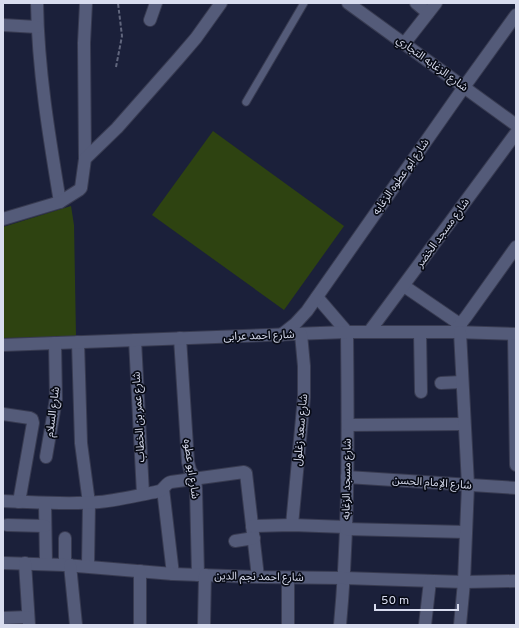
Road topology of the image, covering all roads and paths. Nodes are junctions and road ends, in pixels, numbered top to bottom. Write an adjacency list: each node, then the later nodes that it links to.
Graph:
1 (37, 3): 13 (street)
2 (86, 3): 20 (street)
3 (118, 3): 15 (path)
4 (156, 3): 11 (street)
5 (221, 3): 20 (street)
6 (304, 3): 17 (lane)
7 (348, 3): 14 (street, شارع الزغابه التجاري)
8 (416, 3): 9 (street)
9 (432, 8): 14 (street)
10 (516, 15): 16 (street, شارع ابو عطوه الزغابه)
11 (150, 20)
12 (3, 25): 13 (street)
13 (37, 27): 21 (street)
14 (404, 44): 16 (street, شارع الزغابه التجاري)
15 (116, 67)
16 (464, 87): 18 (street, شارع الزغابه التجاري); 25 (street, شارع ابو عطوه الزغابه)
17 (246, 102)
18 (516, 125)
19 (516, 133): 24 (street, شارع مسجد الخضر)
20 (85, 159): 21 (street)
21 (60, 202): 22 (street)
22 (3, 218)
23 (516, 248): 26 (street)
24 (404, 286): 26 (street); 28 (street, شارع مسجد الخضر)
25 (317, 297): 27 (street); 32 (street, شارع ابو عطوه الزغابه)
26 (458, 330): 29 (street, شارع احمد عرابى); 31 (street, شارع احمد عرابى); 38 (street)
27 (347, 332): 28 (street, شارع احمد عرابى); 30 (street, شارع احمد عرابى); 43 (street, شارع مسجد الزغابه)
28 (369, 332): 29 (street, شارع احمد عرابى)
29 (420, 332): 40 (street)
30 (301, 334): 32 (street, شارع احمد عرابى); 57 (street, شارع سعد زغلول)
31 (515, 334): 45 (street)
32 (281, 335): 33 (street, شارع احمد عرابى)
33 (180, 338): 34 (street, شارع احمد عرابى); 47 (street, شارع ابو عطوه)
34 (135, 340): 35 (street, شارع احمد عرابى); 51 (street, شارع عمر بن الخطاب)
35 (78, 342): 36 (street, شارع احمد عرابى); 55 (street)
36 (55, 343): 37 (street, شارع احمد عرابى); 44 (street, شارع السلام)
37 (3, 345)
38 (462, 382): 39 (street); 42 (street)
39 (441, 383)
40 (421, 392)
41 (3, 414): 53 (street)
42 (464, 424): 43 (street); 48 (street)
43 (348, 425): 46 (street, شارع مسجد الزغابه)
44 (46, 457)
45 (516, 466)
46 (347, 477): 48 (street, شارع الإمام الحسن); 60 (street, شارع مسجد الزغابه)
47 (195, 479): 50 (street); 59 (street); 72 (street, شارع ابو عطوه)
48 (468, 485): 49 (street, شارع الإمام الحسن); 61 (street)
49 (516, 488)
50 (163, 489): 51 (street); 71 (street)
51 (143, 494): 55 (street)
52 (3, 501): 53 (street)
53 (19, 502): 54 (street)
54 (45, 503): 55 (street); 58 (street)
55 (89, 503): 69 (street)
56 (7, 525): 58 (street)
57 (292, 525): 59 (street); 60 (street)
58 (45, 526): 67 (street)
59 (252, 526): 63 (street)
60 (346, 528): 61 (street); 75 (street, شارع مسجد الزغابه)
61 (466, 532): 78 (street)
62 (65, 538): 68 (street)
63 (254, 538): 64 (street); 73 (street)
64 (236, 541)
65 (3, 563): 66 (street, شارع احمد نجم الدين)
66 (25, 563): 67 (street, شارع احمد نجم الدين); 80 (street)
67 (46, 564): 68 (street, شارع احمد نجم الدين)
68 (68, 565): 69 (street, شارع احمد نجم الدين); 81 (street)
69 (88, 566): 70 (street, شارع احمد نجم الدين)
70 (140, 571): 71 (street, شارع احمد نجم الدين); 82 (street)
71 (173, 574): 72 (street, شارع احمد نجم الدين)
72 (202, 575): 73 (street, شارع احمد نجم الدين); 83 (street, شارع ابو عطوه)
73 (258, 577): 74 (street, شارع احمد نجم الدين)
74 (288, 578): 75 (street, شارع احمد نجم الدين); 84 (street)
75 (344, 578): 76 (street, شارع احمد نجم الدين); 85 (street, شارع مسجد الزغابه)
76 (430, 581): 78 (street, شارع احمد نجم الدين); 86 (street)
77 (516, 581): 78 (street, شارع احمد نجم الدين)
78 (464, 582): 87 (street)
79 (3, 618): 80 (street)
80 (28, 621)
81 (76, 625)
82 (140, 625)
83 (204, 625)
84 (288, 625)
85 (340, 625)
86 (426, 625)
87 (460, 625)

